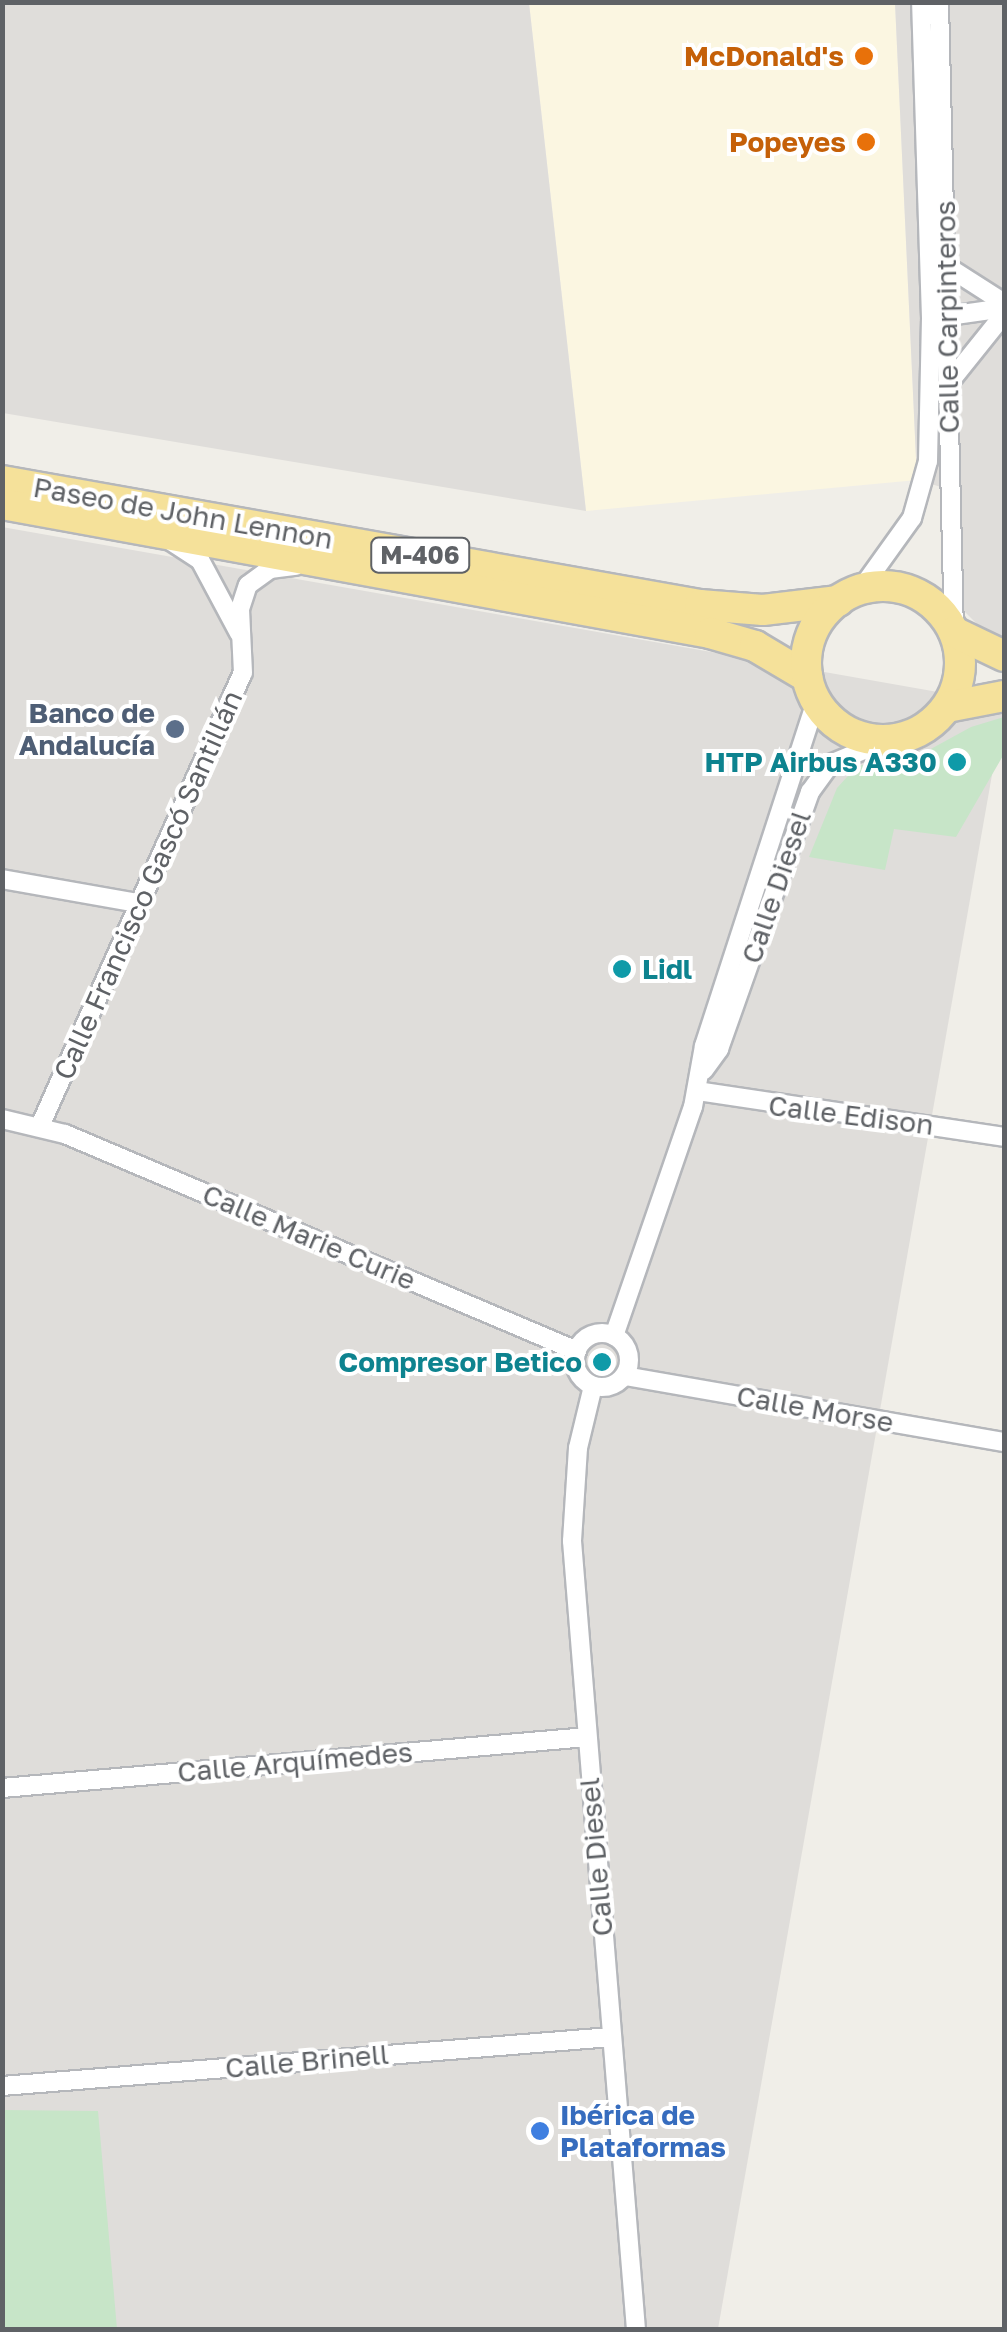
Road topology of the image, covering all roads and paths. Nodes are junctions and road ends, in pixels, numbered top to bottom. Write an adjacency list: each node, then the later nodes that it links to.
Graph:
1 (921, 2): 5 (street, Calle Carpinteros)
2 (939, 2): 3 (street, Calle Carpinteros)
3 (948, 267): 4 (street); 5 (street, Calle Carpinteros)
4 (1004, 308): 5 (street); 6 (street)
5 (941, 317): 6 (street, Calle Carpinteros); 11 (street, Calle Carpinteros)
6 (948, 384): 12 (street, Calle Carpinteros)
7 (2, 481): 11 (highway, Paseo de John Lennon / M-406)
8 (2, 504): 9 (highway, Paseo de John Lennon / M-406)
9 (150, 528): 10 (highway, Paseo de John Lennon / M-406); 13 (street)
10 (321, 562): 13 (street, Calle Francisco Gascó Santillán); 15 (highway, Paseo de John Lennon / M-406)
11 (850, 595): 12 (highway, M-406); 15 (highway)
12 (954, 632): 14 (highway, M-406); 17 (highway)
13 (244, 642): 20 (street, Calle Francisco Gascó Santillán)
14 (1004, 656)
15 (812, 689): 18 (highway, M-406); 21 (street, Calle Diesel)
16 (1004, 696): 17 (highway)
17 (947, 707): 18 (highway)
18 (888, 740): 21 (street, Calle Diesel)
19 (2, 879): 20 (street)
20 (138, 903): 24 (street, Calle Francisco Gascó Santillán)
21 (704, 1070): 22 (street, Calle Diesel)
22 (698, 1092): 25 (street, Calle Edison); 26 (street, Calle Diesel)
23 (2, 1119): 24 (street, Calle Marie Curie)
24 (40, 1126): 27 (street, Calle Marie Curie)
25 (1004, 1137)
26 (614, 1336): 27 (street); 28 (street)
27 (577, 1350): 29 (street)
28 (625, 1376): 29 (street); 30 (street, Calle Morse)
29 (593, 1386): 31 (street, Calle Diesel)
30 (1004, 1442)
31 (587, 1737): 32 (street, Calle Arquímedes); 33 (street, Calle Diesel)
32 (2, 1788)
33 (611, 2037): 34 (street, Calle Brinell); 35 (street, Calle Diesel)
34 (2, 2086)
35 (636, 2330)

